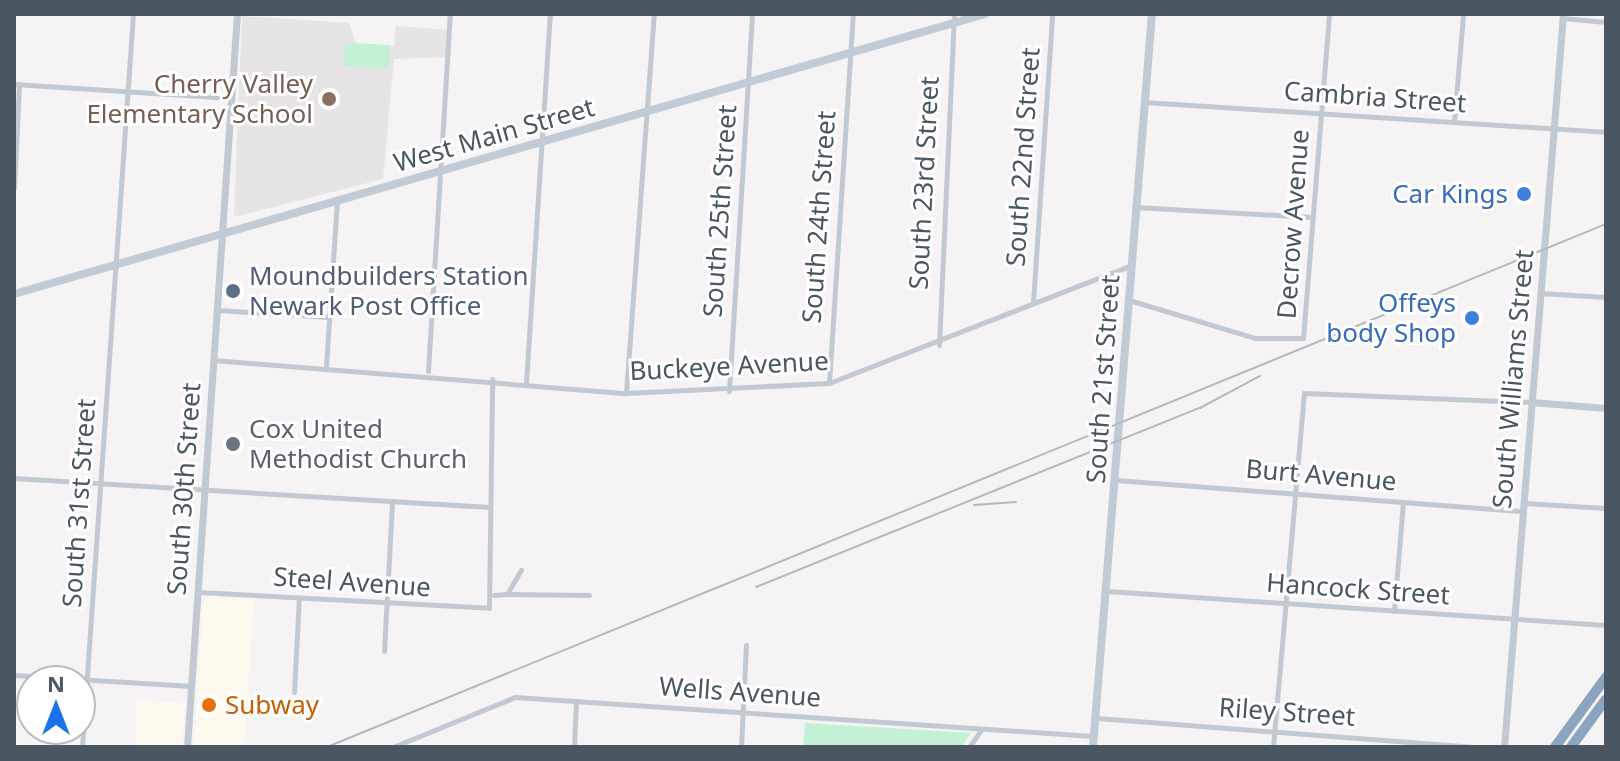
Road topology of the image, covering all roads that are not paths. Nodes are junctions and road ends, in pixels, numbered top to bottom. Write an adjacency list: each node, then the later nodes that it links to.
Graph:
1 (133, 14): 19 (street, South 31st Street)
2 (237, 14): 20 (street, South 30th Street)
3 (450, 14): 28 (street)
4 (550, 14): 27 (street)
5 (654, 14): 22 (street)
6 (752, 14): 17 (street, South 25th Street)
7 (853, 14): 16 (street, South 24th Street)
8 (985, 14): 14 (main road, West Main Street)
9 (1052, 14): 40 (street, South 22nd Street)
10 (1152, 14): 21 (main road, South 21st Street)
11 (1329, 14): 23 (street, Decrow Avenue)
12 (1463, 14): 24 (street)
13 (1562, 16): 15 (street); 25 (street, South Williams Street)
14 (954, 19): 16 (main road, West Main Street); 43 (street, South 23rd Street)
15 (1606, 22)
16 (850, 53): 17 (main road, West Main Street); 49 (street, South 24th Street)
17 (748, 82): 22 (main road, West Main Street); 50 (street, South 25th Street)
18 (17, 84): 19 (street); 29 (street)
19 (127, 91): 20 (street); 34 (street, South 31st Street)
20 (232, 98): 33 (street, South 30th Street)
21 (1142, 102): 23 (street, Cambria Street); 31 (main road, South 21st Street)
22 (645, 112): 27 (main road, West Main Street); 51 (street)
23 (1321, 114): 24 (street, Cambria Street); 32 (street, Decrow Avenue)
24 (1454, 122): 25 (street, Cambria Street)
25 (1554, 128): 26 (street, Cambria Street); 36 (street, South Williams Street)
26 (1606, 132)
27 (542, 142): 28 (main road, West Main Street); 48 (street)
28 (439, 171): 30 (main road, West Main Street); 46 (street)
29 (14, 188)
30 (337, 201): 33 (main road, West Main Street); 42 (street)
31 (1134, 207): 32 (street); 35 (main road, South 21st Street)
32 (1313, 217): 39 (street, Decrow Avenue)
33 (224, 233): 34 (main road, West Main Street); 41 (street, South 30th Street)
34 (115, 263): 37 (main road, West Main Street); 56 (street, South 31st Street)
35 (1131, 265): 39 (main road, South 21st Street); 40 (street, Buckeye Avenue)
36 (1540, 293): 38 (street); 52 (street, South Williams Street)
37 (14, 294)
38 (1606, 297)
39 (1128, 300): 55 (main road, South 21st Street)
40 (1033, 303): 43 (street, Buckeye Avenue)
41 (217, 310): 42 (street); 44 (street, South 30th Street)
42 (329, 317): 45 (street)
43 (939, 345): 49 (street, Buckeye Avenue)
44 (213, 360): 45 (street, Buckeye Avenue); 57 (street, South 30th Street)
45 (326, 366): 46 (street, Buckeye Avenue)
46 (429, 372): 47 (street, Buckeye Avenue)
47 (492, 379): 48 (street, Buckeye Avenue); 61 (street)
48 (526, 383): 51 (street, Buckeye Avenue)
49 (829, 383): 50 (street, Buckeye Avenue)
50 (729, 391): 51 (street, Buckeye Avenue)
51 (626, 393)
52 (1531, 402): 53 (street); 58 (street); 62 (street, South Williams Street)
53 (1606, 408)
54 (14, 478): 56 (street)
55 (1116, 480): 58 (street, Burt Avenue); 65 (main road, South 21st Street)
56 (101, 483): 57 (street); 78 (street, South 31st Street)
57 (204, 489): 59 (street); 66 (street, South 30th Street)
58 (1294, 493): 60 (street, Burt Avenue); 71 (street)
59 (392, 501): 61 (street); 72 (street)
60 (1403, 502): 62 (street, Burt Avenue); 73 (street)
61 (490, 507): 68 (street)
62 (1523, 507): 63 (street, Burt Avenue); 74 (street, South Williams Street)
63 (1606, 508)
64 (521, 570): 67 (street)
65 (1107, 591): 71 (street, Hancock Street); 86 (main road, South 21st Street)
66 (197, 592): 70 (street, Steel Avenue); 81 (street, South 30th Street)
67 (507, 594): 68 (street); 69 (street)
68 (494, 595): 72 (street, Steel Avenue)
69 (589, 595)
70 (299, 598): 72 (street, Steel Avenue); 82 (street)
71 (1286, 604): 73 (street, Hancock Street); 88 (street)
72 (386, 605): 77 (street)
73 (1394, 611): 74 (street, Hancock Street)
74 (1514, 619): 75 (street, Hancock Street); 98 (street, South Williams Street)
75 (1606, 625)
76 (746, 645): 85 (street)
77 (384, 651)
78 (88, 665)
79 (1606, 677): 99 (highway)
80 (96, 681): 81 (street)
81 (191, 686): 90 (street, South 30th Street)
82 (294, 692)
83 (1606, 699): 100 (highway)
84 (576, 701): 85 (street, Wells Avenue); 91 (street, Wells Avenue); 92 (street)
85 (743, 712): 87 (street, Wells Avenue); 93 (street)
86 (1097, 718): 88 (street, Riley Street); 89 (main road, South 21st Street)
87 (982, 729): 89 (street, Wells Avenue); 94 (street)
88 (1274, 731): 96 (street); 97 (street, Riley Street)
89 (1094, 736): 95 (main road, South 21st Street)
90 (187, 747)
91 (393, 747)
92 (574, 747)
93 (741, 747)
94 (969, 747)
95 (1093, 747)
96 (1273, 747)
97 (1475, 747)
98 (1504, 747)
99 (1555, 747)
100 (1571, 747)

